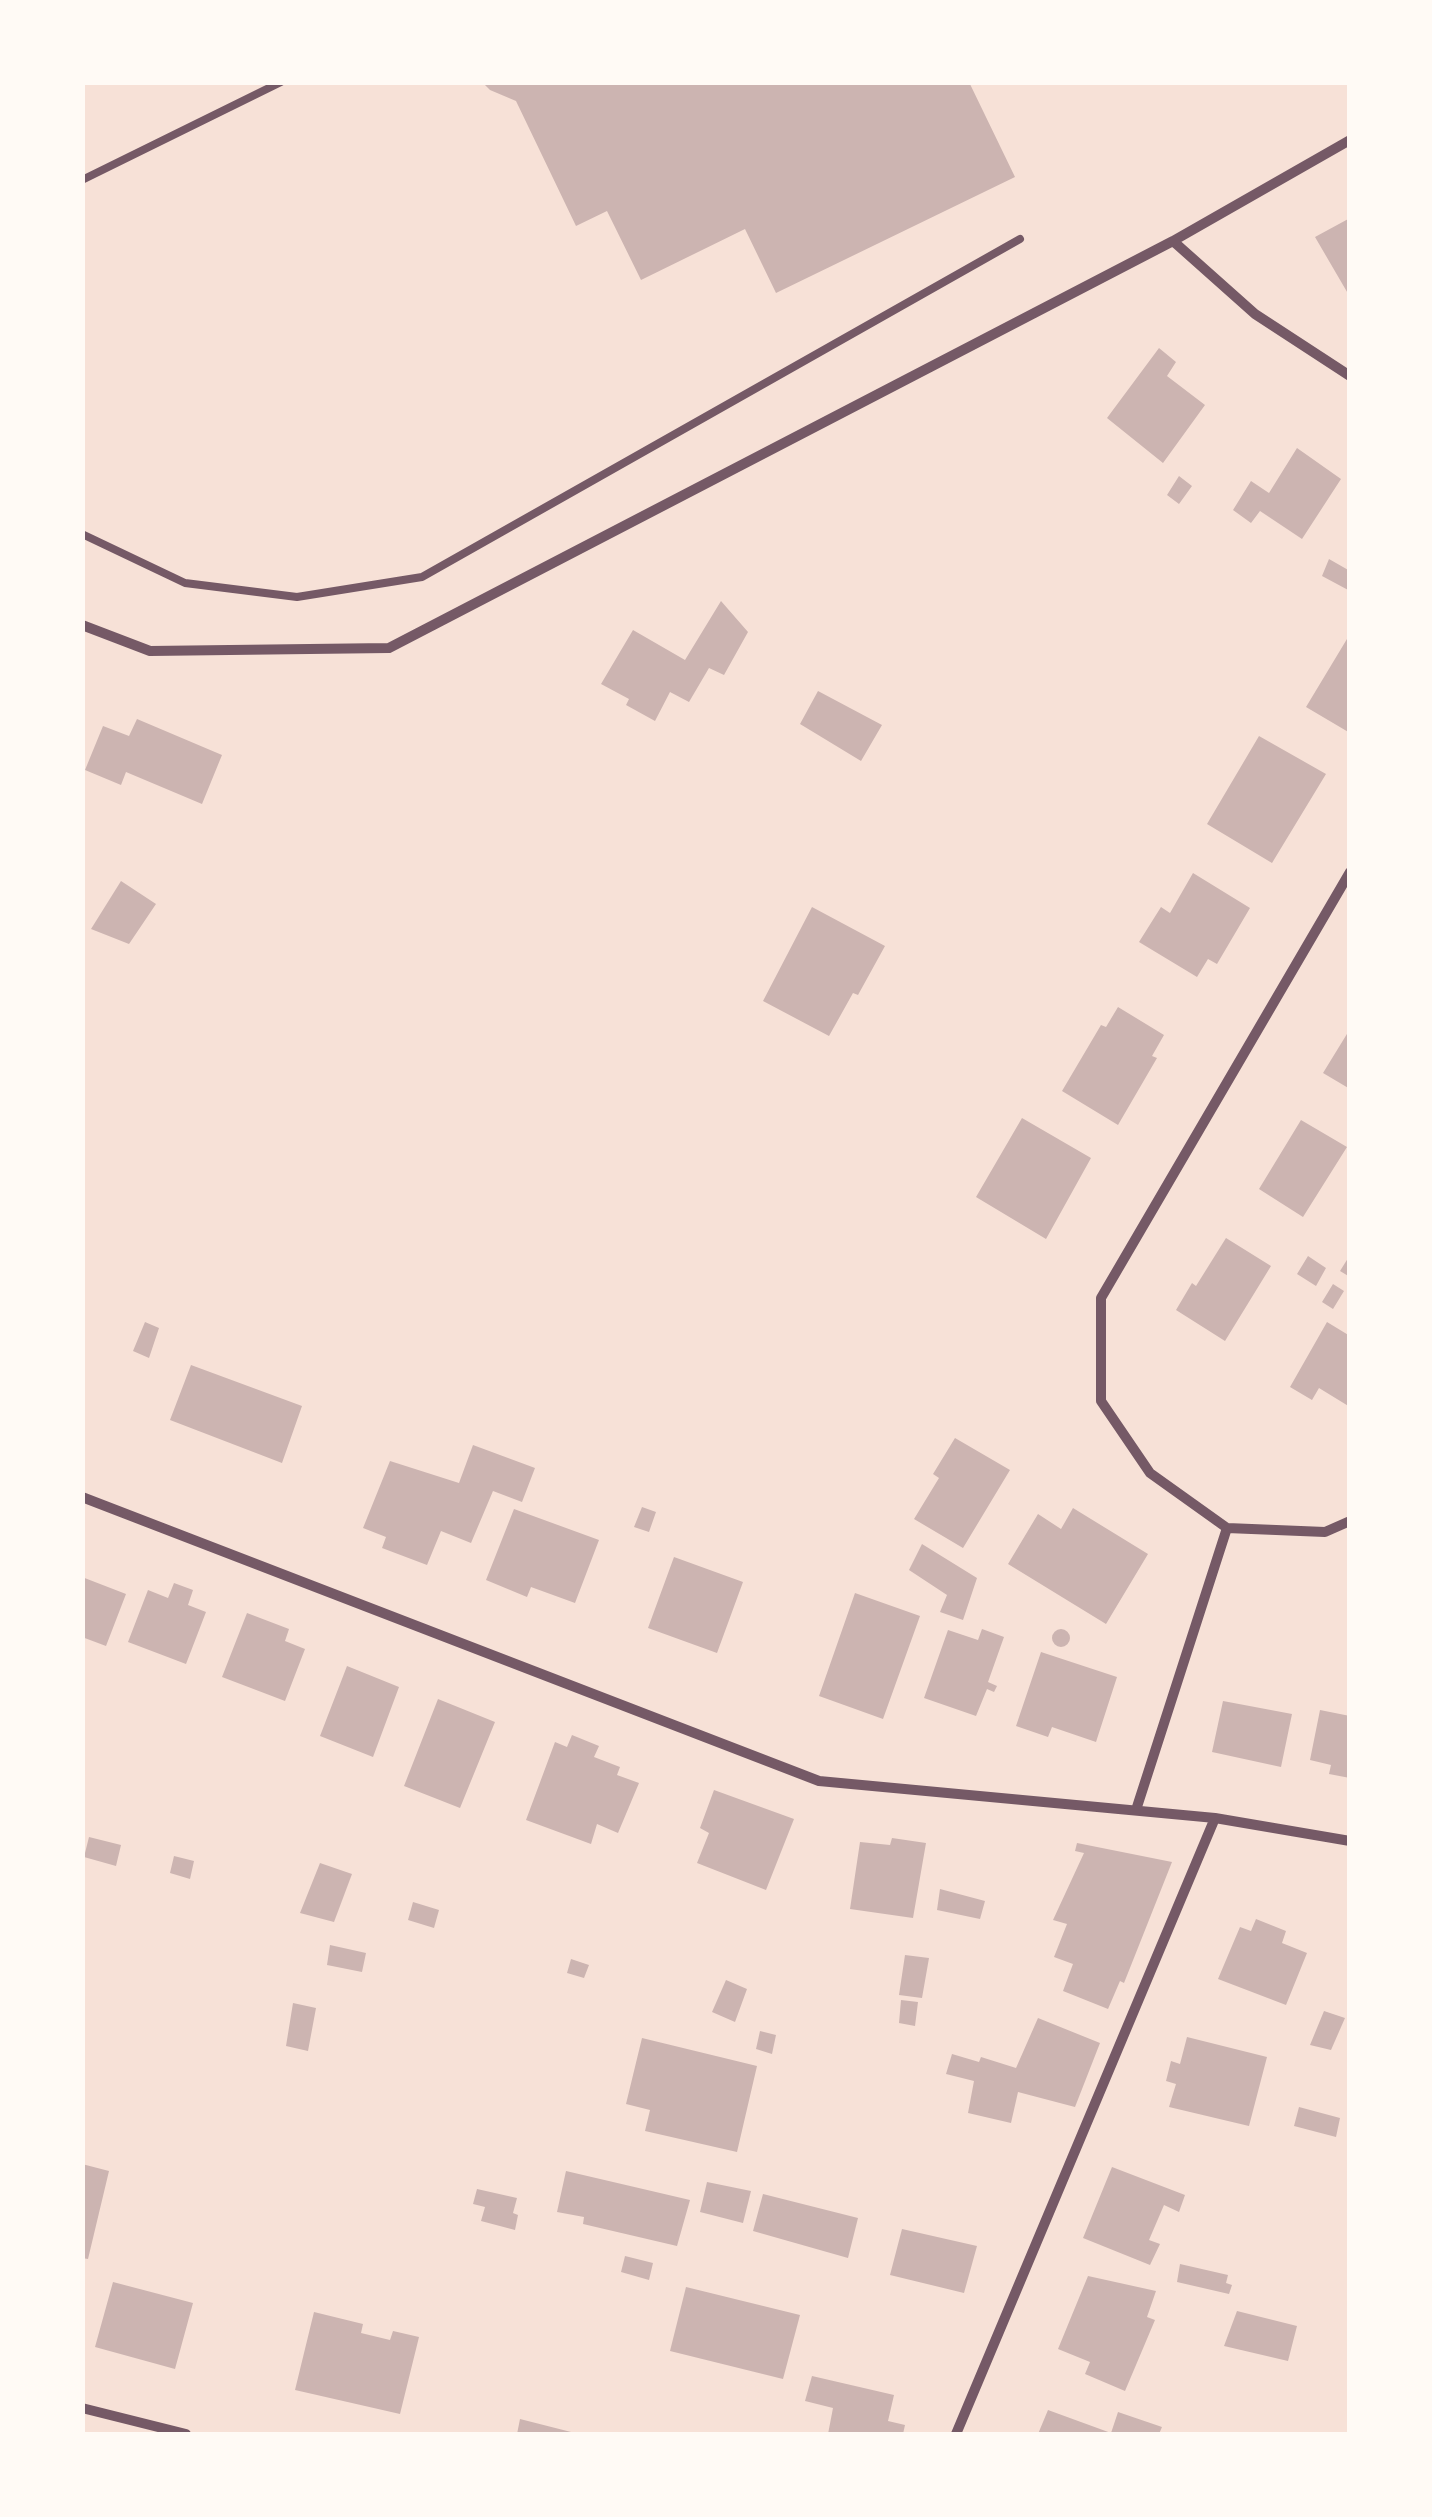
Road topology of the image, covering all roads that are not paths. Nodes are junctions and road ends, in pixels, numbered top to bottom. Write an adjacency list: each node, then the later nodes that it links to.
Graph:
1 (281, 82): 3 (lane)
2 (1350, 140): 5 (street)
3 (82, 180)
4 (1020, 239): 7 (lane)
5 (1173, 241): 6 (street); 8 (street)
6 (1350, 376)
7 (82, 534)
8 (82, 625)
9 (1350, 872): 12 (street)
10 (82, 1497): 13 (street)
11 (1350, 1520): 12 (street)
12 (1227, 1528): 13 (street)
13 (1136, 1810): 14 (street)
14 (1215, 1818): 15 (street); 18 (street)
15 (1350, 1841)
16 (82, 2408): 17 (street)
17 (186, 2434)
18 (956, 2434)

